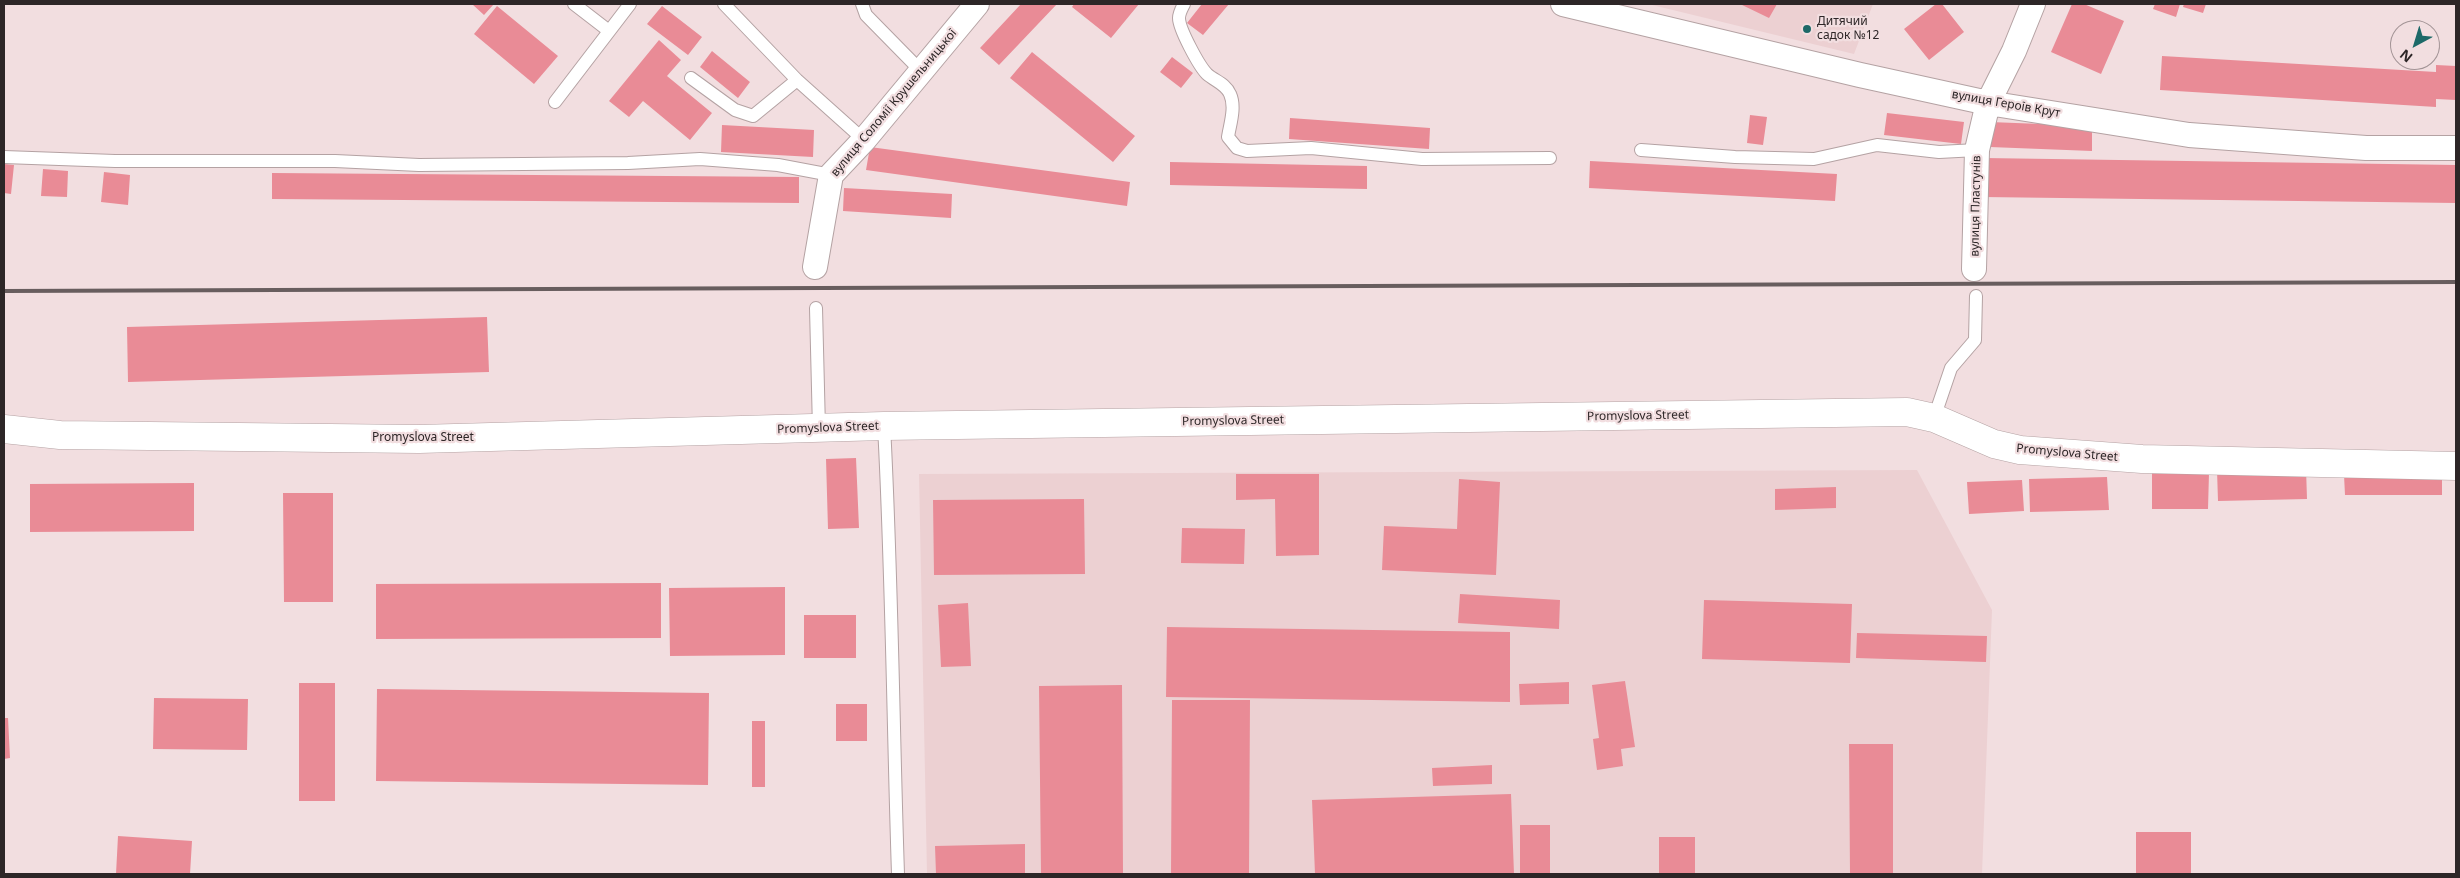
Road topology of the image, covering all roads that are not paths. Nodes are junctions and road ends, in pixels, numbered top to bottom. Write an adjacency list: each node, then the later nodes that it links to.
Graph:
1 (574, 4): 9 (lane)
2 (630, 4): 9 (lane)
3 (724, 4): 12 (lane)
4 (862, 4): 10 (lane)
5 (977, 4): 10 (street, вулиця Соломії Крушельницької)
6 (1184, 4): 20 (lane)
7 (1563, 4): 14 (street, вулиця Героїв Крут)
8 (2033, 4): 14 (street, вулиця Пластунів)
9 (609, 31): 13 (lane)
10 (921, 72): 15 (street, вулиця Соломії Крушельницької)
11 (691, 78): 12 (lane)
12 (797, 80): 15 (lane)
13 (555, 102)
14 (1988, 103): 16 (street, вулиця Героїв Крут); 18 (street, вулиця Пластунів)
15 (864, 140): 21 (street, вулиця Соломії Крушельницької)
16 (2456, 148)
17 (1641, 150): 18 (lane)
18 (1977, 150): 23 (street, вулиця Пластунів)
19 (4, 157): 21 (lane)
20 (1550, 158)
21 (831, 175): 22 (street, вулиця Соломії Крушельницької)
22 (815, 267)
23 (1974, 269)
24 (1976, 296): 26 (lane)
25 (816, 308): 29 (lane)
26 (1934, 418): 27 (street, Promyslova Street); 30 (street, Promyslova Street)
27 (884, 426): 29 (street, Promyslova Street); 31 (lane)
28 (4, 428): 29 (street, Promyslova Street)
29 (819, 429)
30 (2456, 466)
31 (898, 874)

